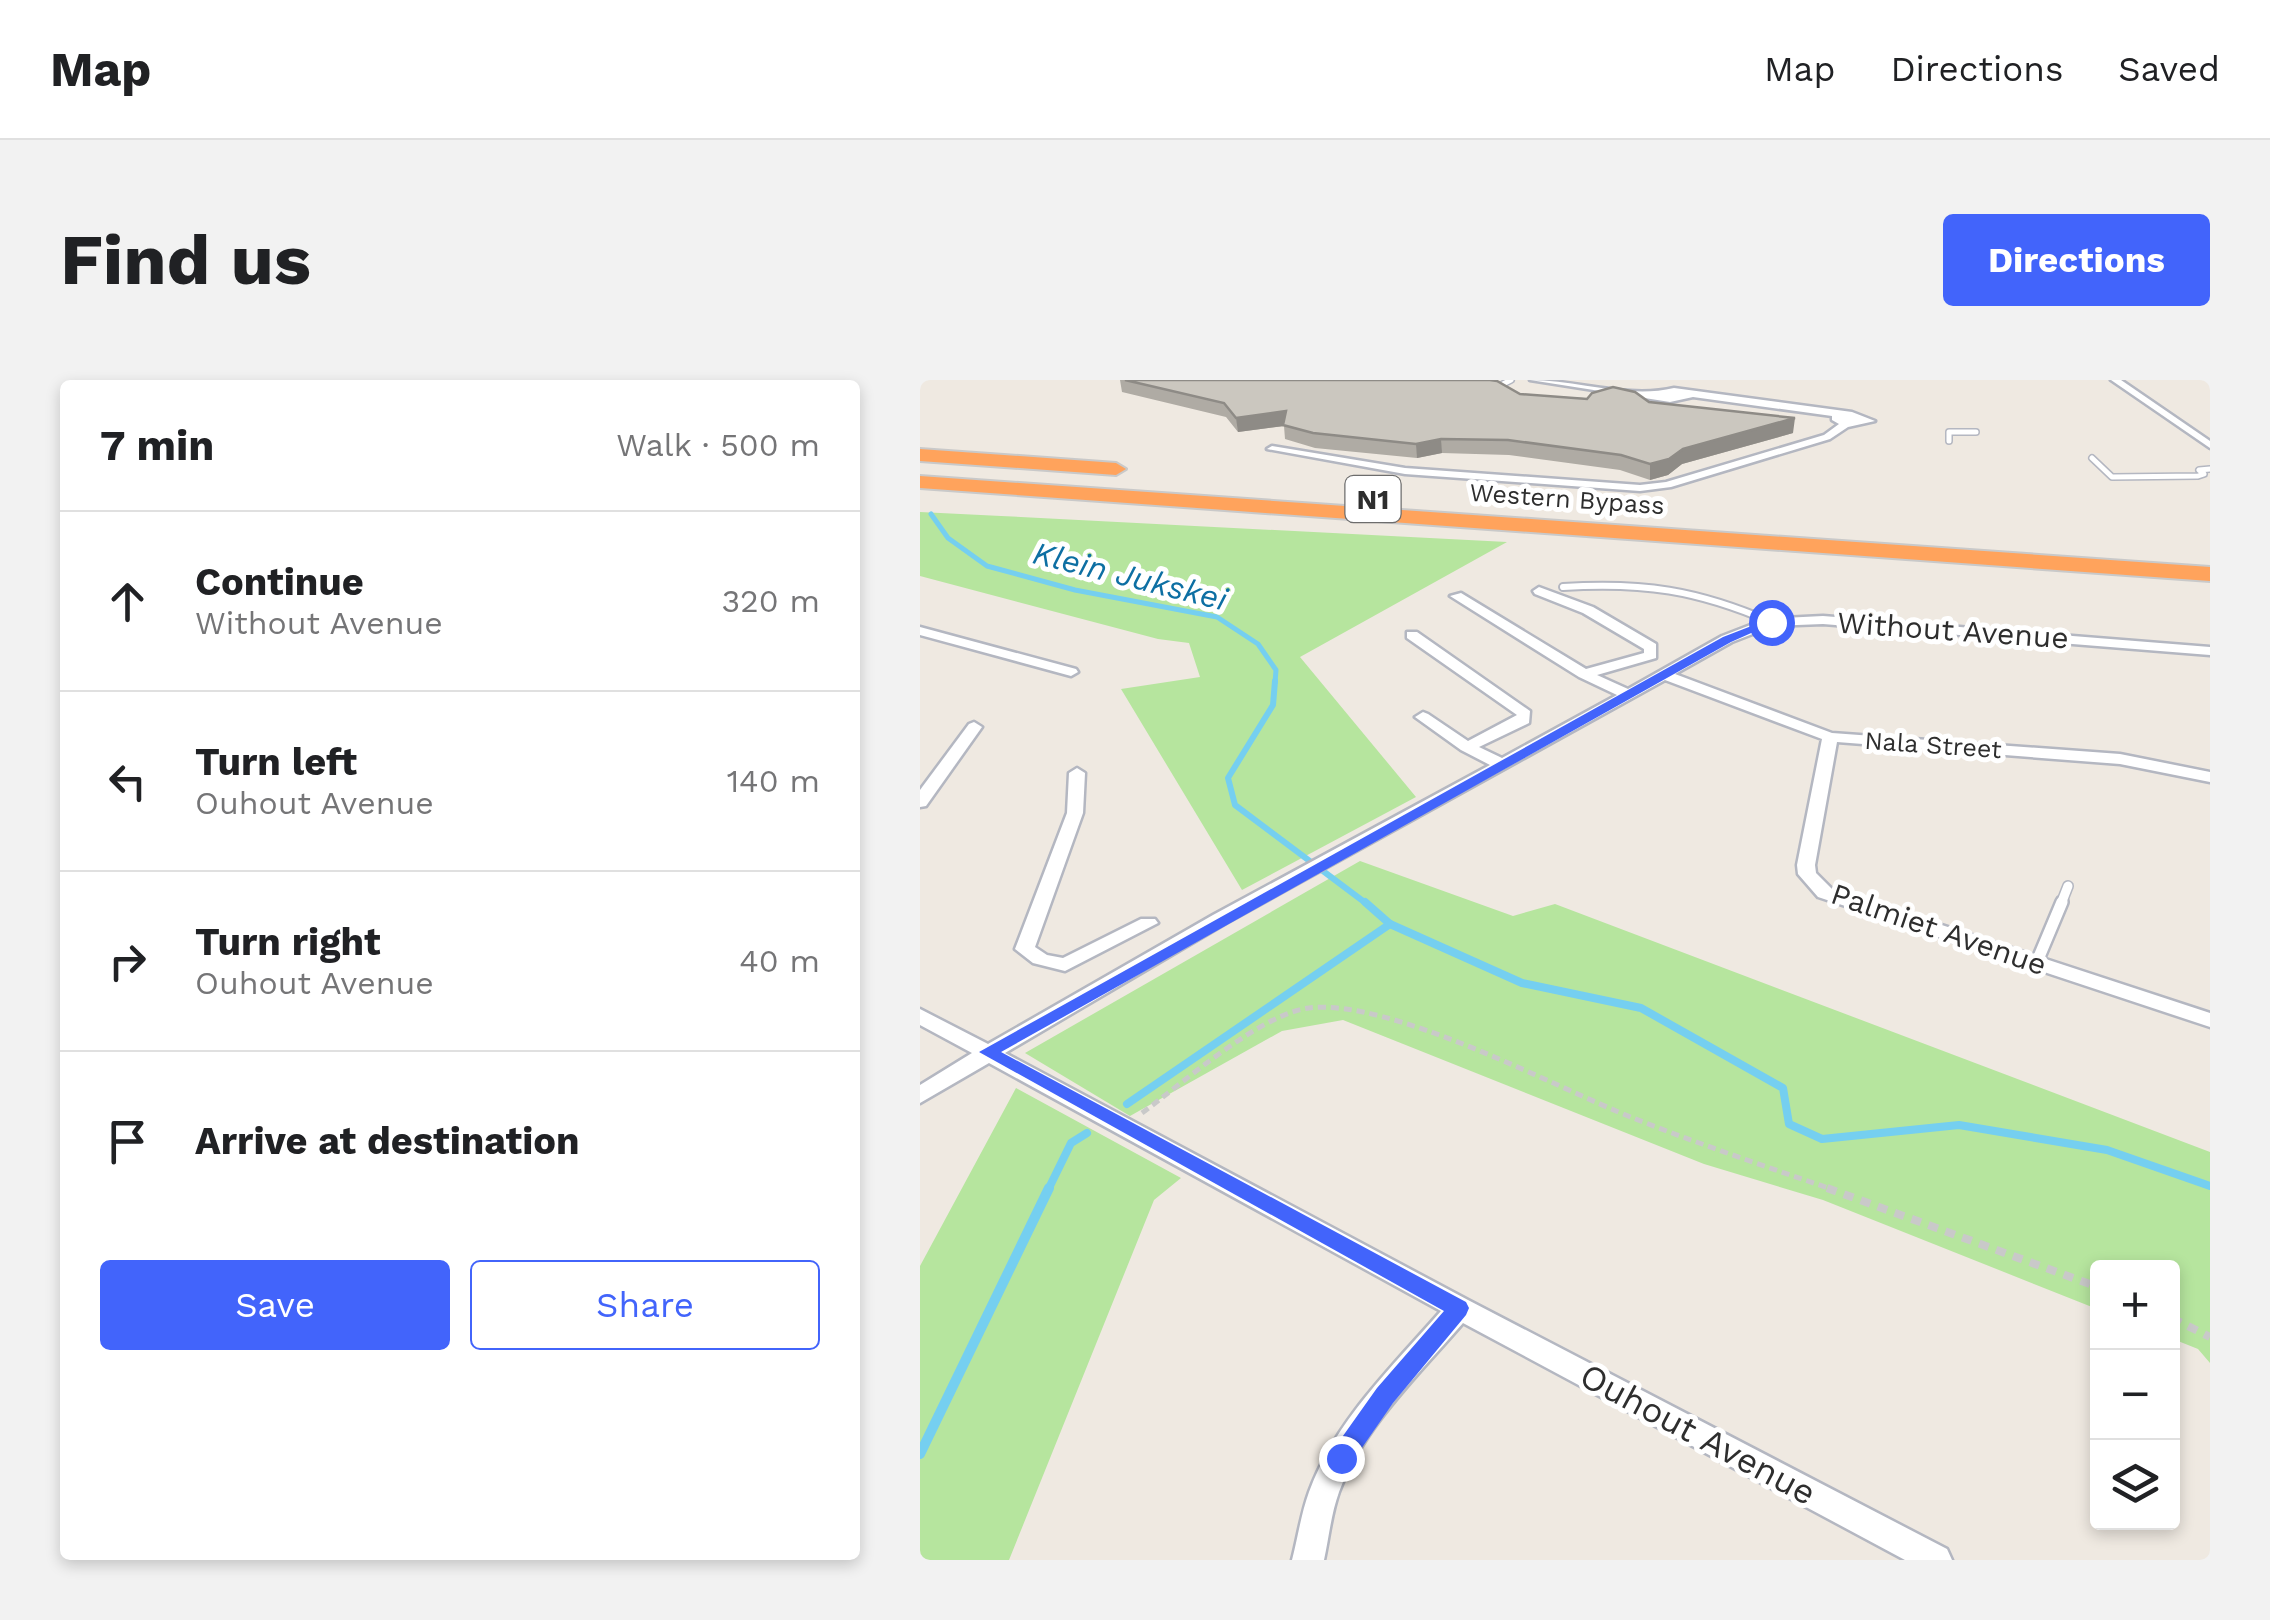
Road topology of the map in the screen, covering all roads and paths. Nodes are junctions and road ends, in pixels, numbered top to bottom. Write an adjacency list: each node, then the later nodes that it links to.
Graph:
1 (1510, 380): 5 (lane)
2 (1534, 380): 6 (street)
3 (1569, 380): 6 (street)
4 (2115, 380): 9 (street)
5 (1503, 384)
6 (1660, 398): 10 (street)
7 (1976, 432): 8 (lane)
8 (1949, 440)
9 (2210, 445)
10 (1272, 449)
11 (920, 454): 15 (highway)
12 (2092, 458): 14 (lane)
13 (920, 468): 21 (highway, Western Bypass / N1)
14 (2210, 469)
15 (1143, 471)
16 (920, 482): 21 (highway, Western Bypass / N1)
17 (1389, 490): 18 (highway)
18 (1556, 504)
19 (920, 505): 21 (highway)
20 (1652, 512): 21 (highway)
21 (1816, 537): 22 (highway, Western Bypass / N1); 23 (highway, Western Bypass / N1)
22 (2210, 556)
23 (2210, 574)
24 (1562, 587): 27 (lane)
25 (1539, 591): 32 (street)
26 (1456, 596): 32 (street)
27 (1771, 622): 30 (street, Without Avenue); 33 (street, Without Avenue)
28 (920, 631): 31 (street)
29 (1412, 635): 38 (street)
30 (2210, 651)
31 (1071, 672)
32 (1584, 674): 34 (street)
33 (1664, 675): 34 (street, Without Avenue); 37 (street, Nala Street)
34 (1628, 695): 39 (street, Without Avenue)
35 (1423, 716): 38 (street)
36 (974, 727): 42 (street)
37 (1830, 736): 41 (street, Nala Street); 45 (street, Palmiet Avenue)
38 (1467, 747): 39 (street)
39 (1501, 764): 47 (street, Without Avenue)
40 (1078, 773): 46 (street)
41 (2210, 777)
42 (920, 802)
43 (2068, 886): 45 (lane)
44 (1148, 922): 46 (street)
45 (2036, 964): 49 (street, Palmiet Avenue)
46 (1065, 965): 47 (street)
47 (1102, 985): 50 (street, Without Avenue)
48 (920, 1016): 50 (street, Ouhout Avenue)
49 (2210, 1020)
50 (988, 1052): 51 (street, Without Avenue); 52 (street, Ouhout Avenue)
51 (920, 1095)
52 (1122, 1126): 53 (path); 54 (street, Ouhout Avenue)
53 (2090, 1285)
54 (1458, 1308): 57 (street); 58 (street, Ouhout Avenue)
55 (2180, 1322): 56 (path)
56 (2210, 1337)
57 (1308, 1560)
58 (1936, 1560)

